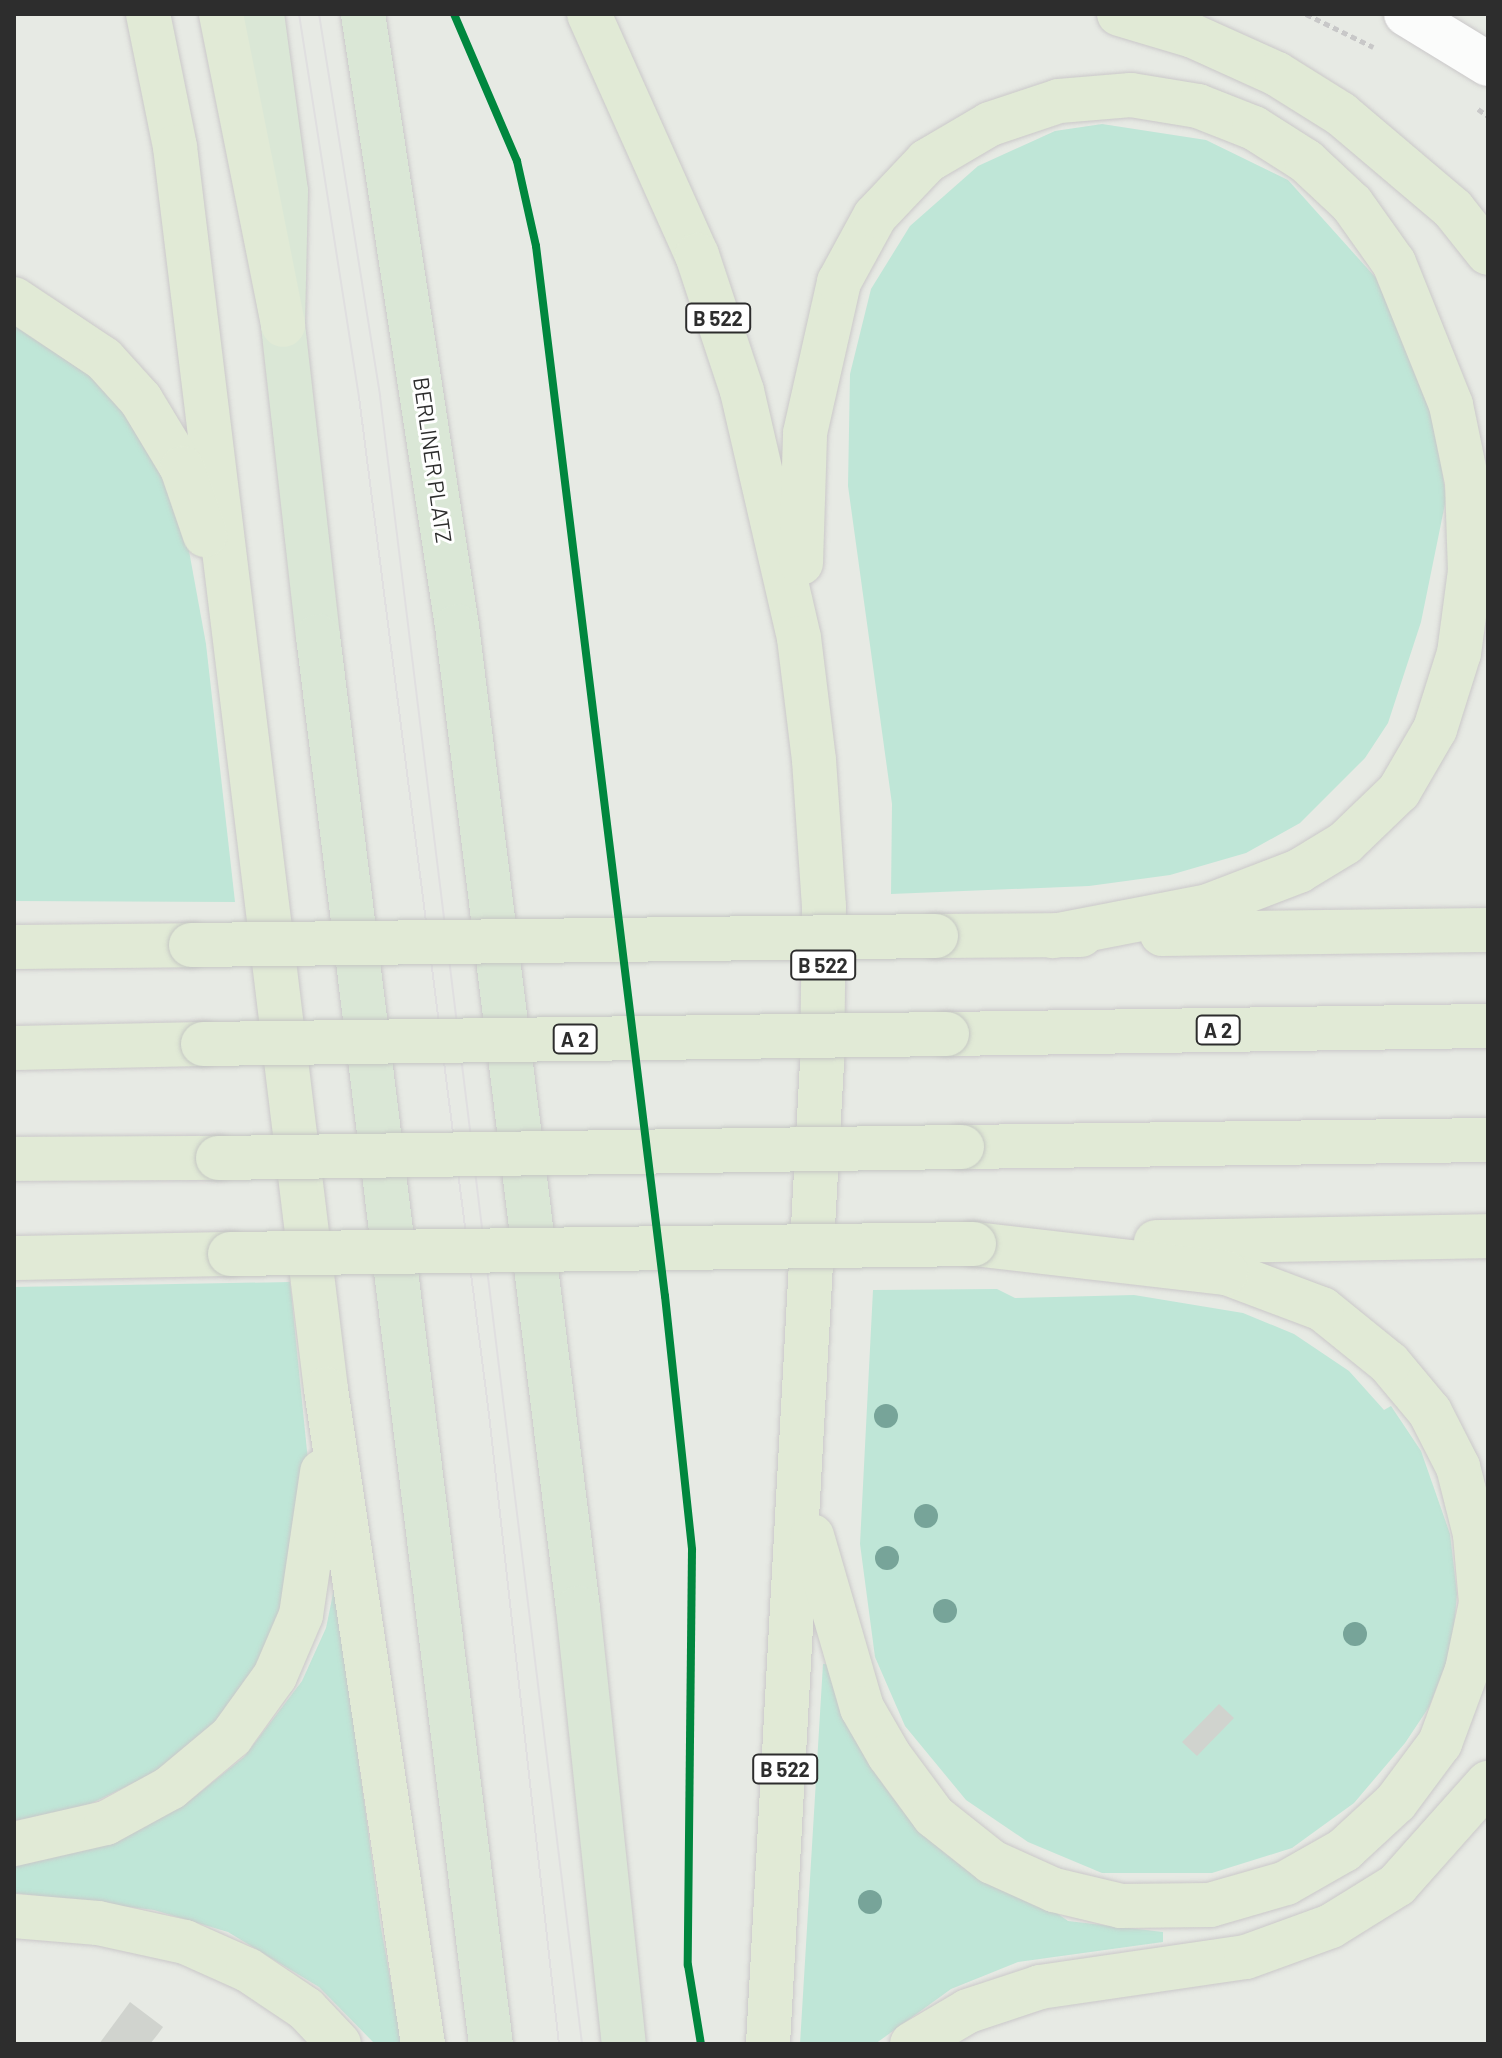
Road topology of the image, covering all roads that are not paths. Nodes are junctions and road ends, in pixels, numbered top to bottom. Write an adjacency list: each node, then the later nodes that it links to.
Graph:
1 (148, 14): 12 (highway)
2 (221, 14): 11 (highway)
3 (262, 14): 11 (main road)
4 (363, 14): 32 (main road, BERLINER PLATZ)
5 (589, 14): 13 (highway, B 522)
6 (1119, 14): 9 (highway)
7 (1434, 20): 8 (street)
8 (1488, 64)
9 (1488, 253)
10 (14, 299): 12 (highway)
11 (283, 325): 31 (main road)
12 (227, 597): 24 (highway)
13 (799, 638): 15 (highway); 25 (highway, B 522)
14 (1488, 930): 15 (highway)
15 (1053, 936): 16 (highway, bridge)
16 (14, 947)
17 (1488, 1026): 18 (highway, A 2, bridge)
18 (14, 1048)
19 (1488, 1140): 20 (highway, bridge)
20 (14, 1159)
21 (1488, 1236): 22 (highway)
22 (974, 1244): 23 (highway, bridge); 25 (highway)
23 (14, 1258)
24 (326, 1389): 27 (highway); 30 (highway)
25 (802, 1495): 33 (highway, B 522)
26 (1488, 1783): 34 (highway)
27 (14, 1844)
28 (14, 1916): 29 (highway)
29 (339, 2044)
30 (423, 2044)
31 (491, 2044)
32 (624, 2044)
33 (768, 2044)
34 (912, 2044)

